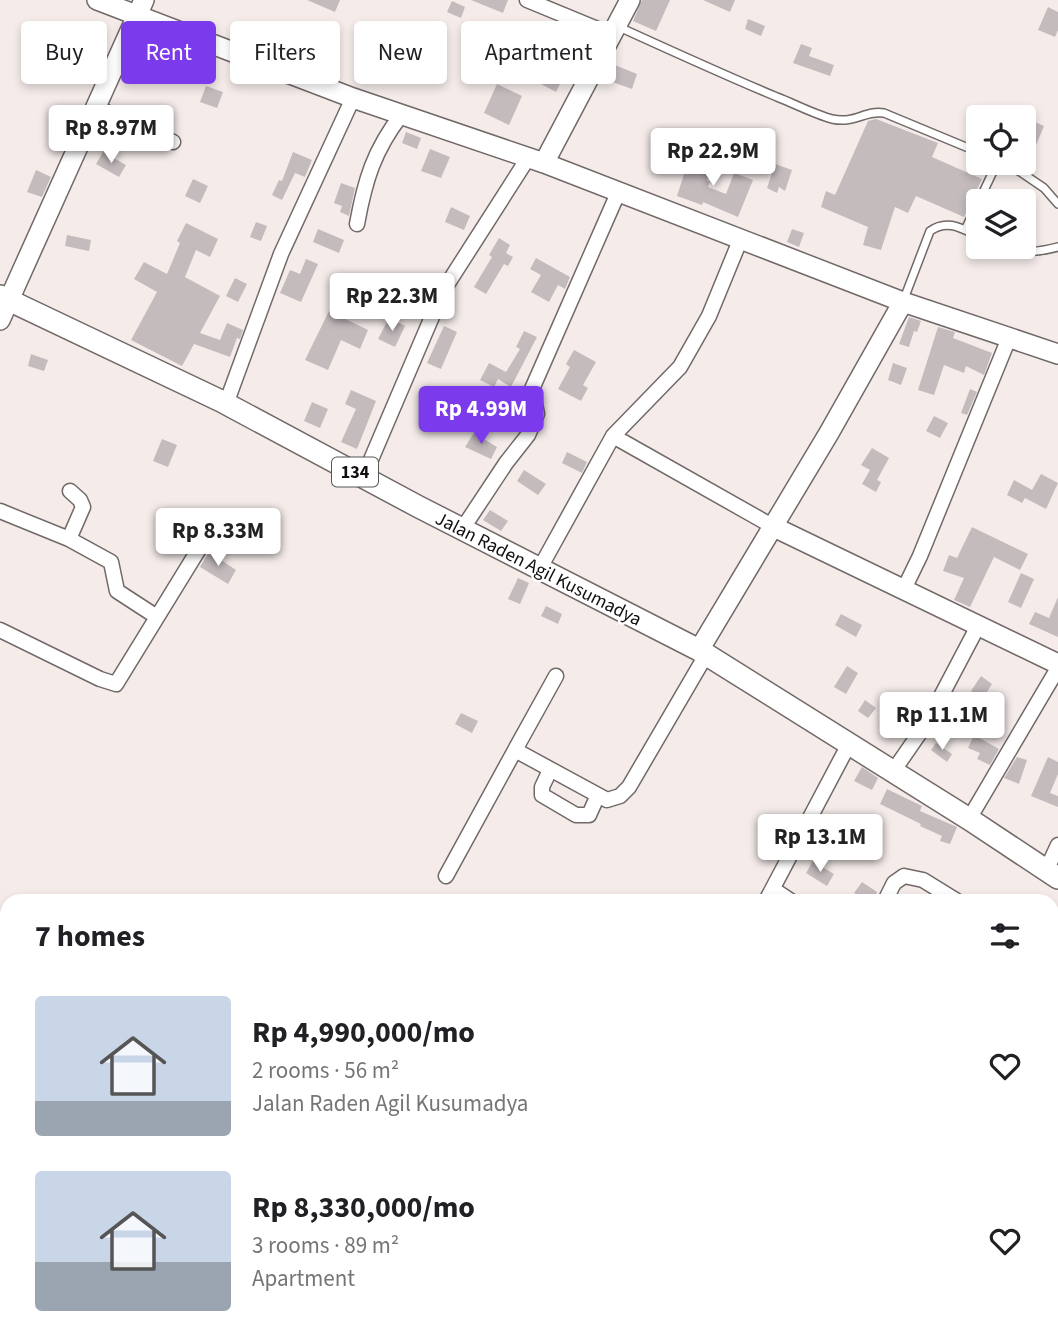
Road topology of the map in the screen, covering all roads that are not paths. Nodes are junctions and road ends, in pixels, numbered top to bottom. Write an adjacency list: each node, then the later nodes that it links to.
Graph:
1 (97, 0): 4 (main road)
2 (527, 0): 5 (street)
3 (631, 0): 6 (main road)
4 (140, 7): 9 (main road); 10 (main road)
5 (589, 21)
6 (616, 28)
7 (616, 30): 13 (lane)
8 (582, 84): 14 (main road)
9 (353, 98): 11 (main road); 27 (street)
10 (96, 107): 12 (street); 24 (main road)
11 (402, 114): 14 (main road); 18 (street)
12 (173, 142)
13 (966, 147)
14 (536, 160): 16 (main road); 29 (street)
15 (1025, 175): 17 (lane)
16 (618, 193): 20 (main road); 33 (street)
17 (1058, 204)
18 (357, 224)
19 (965, 230): 23 (lane)
20 (741, 238): 23 (main road); 28 (street)
21 (1058, 247): 22 (lane)
22 (1036, 251)
23 (904, 302): 25 (main road); 32 (main road)
24 (3, 305): 27 (main road, Jalan Raden Agil Kusumadya / 134)
25 (1009, 338): 26 (main road); 37 (street)
26 (1058, 354)
27 (226, 404): 29 (main road, Jalan Raden Agil Kusumadya / 134)
28 (613, 436): 32 (street); 36 (street)
29 (364, 476): 33 (main road, Jalan Raden Agil Kusumadya / 134)
30 (70, 491): 35 (street)
31 (0, 511): 35 (street)
32 (774, 527): 37 (main road); 41 (main road)
33 (463, 528): 36 (main road, Jalan Raden Agil Kusumadya / 134)
34 (211, 531): 38 (street)
35 (69, 539): 38 (street)
36 (540, 568): 41 (main road, Jalan Raden Agil Kusumadya / 134)
37 (903, 591): 39 (main road)
38 (157, 617): 40 (street)
39 (978, 626): 42 (main road); 47 (street)
40 (0, 629)
41 (702, 652): 44 (main road, Jalan Raden Agil Kusumadya / 134); 48 (street)
42 (1058, 666): 49 (street)
43 (556, 676): 45 (street)
44 (849, 744): 47 (main road, Jalan Raden Agil Kusumadya / 134); 53 (street)
45 (515, 750): 46 (street); 52 (street)
46 (550, 770): 48 (street); 48 (street)
47 (892, 773): 49 (main road, Jalan Raden Agil Kusumadya / 134)
48 (598, 795)
49 (969, 819): 51 (main road, Jalan Raden Agil Kusumadya / 134)
50 (1058, 845): 51 (street)
51 (1052, 874)
52 (446, 876)
53 (771, 894)
54 (888, 894): 55 (street)
55 (946, 894)

